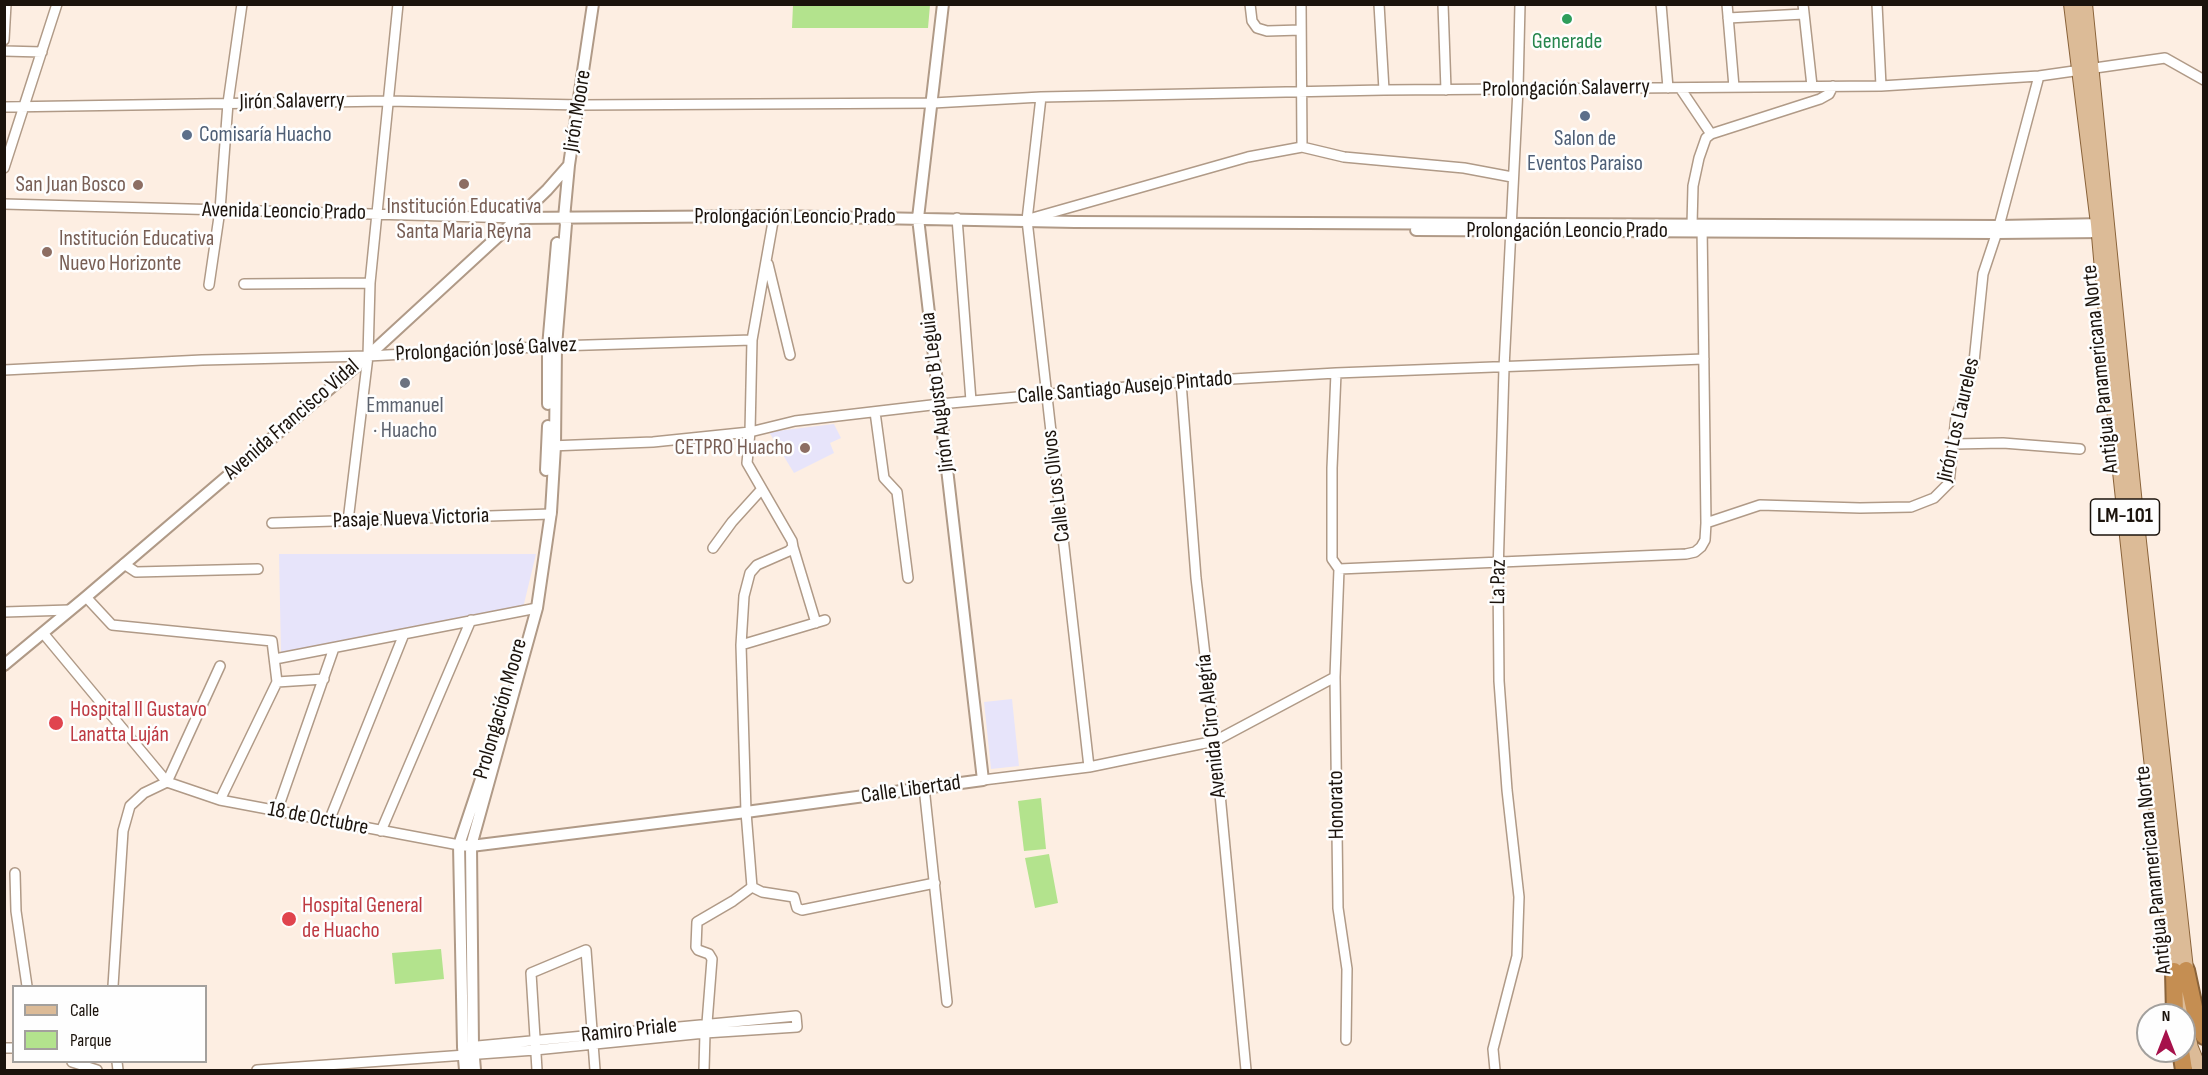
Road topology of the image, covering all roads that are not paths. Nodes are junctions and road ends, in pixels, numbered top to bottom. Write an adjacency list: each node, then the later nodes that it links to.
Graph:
1 (6, 4): 20 (street)
2 (57, 4): 22 (street)
3 (242, 4): 38 (street)
4 (398, 4): 37 (street)
5 (593, 4): 40 (street, Jirón Moore)
6 (943, 4): 39 (street, Jirón Augusto B Leguia)
7 (1250, 4): 19 (street)
8 (1301, 4): 19 (street)
9 (1379, 4): 33 (street)
10 (1443, 4): 34 (street)
11 (1520, 4): 32 (street, La Paz)
12 (1661, 4): 29 (street)
13 (1727, 4): 18 (street)
14 (1877, 4): 28 (street)
15 (2071, 4): 23 (main road, Antigua Panamericana Norte / LM-101)
16 (2085, 4): 23 (main road, Antigua Panamericana Norte / LM-101)
17 (1803, 9): 18 (street); 26 (street)
18 (1728, 18): 31 (street)
19 (1300, 30): 35 (street)
20 (4, 40)
21 (4, 51): 22 (street)
22 (42, 52): 42 (street)
23 (2085, 69): 24 (street, Prolongación Salaverry); 25 (street, Prolongación Salaverry); 59 (main road, Antigua Panamericana Norte / LM-101)
24 (2039, 76): 28 (street, Prolongación Salaverry); 60 (street, Jirón Los Laureles)
25 (2204, 80)
26 (1812, 86): 27 (street, Prolongación Salaverry); 31 (street, Prolongación Salaverry)
27 (1833, 86): 28 (street, Prolongación Salaverry); 43 (street)
28 (1881, 86)
29 (1668, 87): 30 (street, Prolongación Salaverry); 32 (street, Prolongación Salaverry)
30 (1680, 87): 31 (street, Prolongación Salaverry); 43 (street)
31 (1734, 87)
32 (1518, 89): 34 (street, Prolongación Salaverry); 47 (street, La Paz)
33 (1384, 90): 34 (street, Prolongación Salaverry); 35 (street, Prolongación Salaverry)
34 (1446, 90)
35 (1302, 92): 36 (street, Prolongación Salaverry); 44 (street)
36 (1041, 97): 39 (street, Prolongación Salaverry); 56 (street, Calle Los Olivos)
37 (388, 101): 38 (street, Jirón Salaverry); 40 (street, Jirón Salaverry); 50 (street)
38 (228, 103): 42 (street, Jirón Salaverry); 49 (street)
39 (933, 104): 40 (street, Jirón Salaverry); 54 (street, Jirón Augusto B Leguia)
40 (580, 105): 45 (street, Jirón Moore)
41 (4, 107): 42 (street, Jirón Salaverry)
42 (24, 108): 46 (street)
43 (1711, 134): 58 (street)
44 (1302, 147): 47 (street, Prolongación Leoncio Prado); 56 (street, Prolongación Leoncio Prado)
45 (569, 165): 52 (street, Avenida Francisco Vidal); 53 (street, Jirón Moore)
46 (4, 168)
47 (1512, 177): 57 (street, La Paz)
48 (4, 204): 49 (street, Avenida Leoncio Prado)
49 (220, 210): 50 (street, Avenida Leoncio Prado); 64 (street)
50 (377, 214): 52 (street, Avenida Leoncio Prado); 62 (street)
51 (774, 216): 53 (street, Prolongación Leoncio Prado); 54 (street, Prolongación Leoncio Prado); 61 (street)
52 (518, 218): 53 (street, Avenida Leoncio Prado); 68 (street, Avenida Francisco Vidal)
53 (564, 218): 66 (street, Jirón Moore)
54 (918, 218): 55 (street, Prolongación Leoncio Prado); 76 (street, Jirón Augusto B Leguia)
55 (957, 218): 56 (street, Prolongación Leoncio Prado); 75 (street)
56 (1027, 219): 57 (street, Prolongación Leoncio Prado); 74 (street, Calle Los Olivos)
57 (1511, 227): 58 (street, Prolongación Leoncio Prado); 70 (street, La Paz)
58 (1699, 227): 60 (street, Prolongación Leoncio Prado); 69 (street)
59 (2103, 228): 60 (street, Prolongación Leoncio Prado); 124 (main road, Antigua Panamericana Norte / LM-101)
60 (1997, 230): 79 (street, Jirón Los Laureles)
61 (767, 260): 65 (street); 67 (street)
62 (370, 283): 63 (street); 68 (street)
63 (244, 284)
64 (209, 285)
65 (752, 340): 66 (street, Prolongación José Galvez); 78 (street)
66 (552, 346): 68 (street, Prolongación José Galvez); 80 (street, Prolongación Moore)
67 (790, 355)
68 (368, 356): 71 (street, Prolongación José Galvez); 84 (street); 90 (street, Avenida Francisco Vidal)
69 (1704, 359): 70 (street, Calle Santiago Ausejo Pintado); 86 (street)
70 (1504, 368): 72 (street, Calle Santiago Ausejo Pintado); 89 (street, La Paz)
71 (4, 370)
72 (1336, 373): 73 (street, Calle Santiago Ausejo Pintado); 91 (street, Honorato)
73 (1181, 382): 74 (street, Calle Santiago Ausejo Pintado); 109 (street, Avenida Ciro Alegría)
74 (1046, 394): 75 (street, Calle Santiago Ausejo Pintado); 110 (street, Calle Los Olivos)
75 (971, 401): 76 (street, Calle Santiago Ausejo Pintado)
76 (940, 404): 77 (street, Calle Santiago Ausejo Pintado); 111 (street, Jirón Augusto B Leguia)
77 (875, 412): 78 (street, Calle Santiago Ausejo Pintado); 93 (street)
78 (750, 432): 80 (street, Calle Santiago Ausejo Pintado); 82 (street)
79 (1954, 444): 81 (street); 86 (street, Jirón Los Laureles)
80 (551, 446): 83 (street, Prolongación Moore)
81 (2080, 449)
82 (761, 490): 87 (street); 88 (street)
83 (548, 514): 84 (street, Pasaje Nueva Victoria); 95 (street, Prolongación Moore)
84 (348, 521): 85 (street, Pasaje Nueva Victoria)
85 (272, 523)
86 (1706, 523): 89 (street)
87 (793, 547): 101 (street); 101 (street)
88 (713, 548)
89 (1499, 561): 91 (street); 147 (street, La Paz)
90 (124, 564): 92 (street); 94 (street, Avenida Francisco Vidal)
91 (1339, 568): 106 (street, Honorato)
92 (258, 569)
93 (908, 578)
94 (87, 597): 96 (street, Avenida Francisco Vidal); 103 (street)
95 (534, 609): 98 (street); 119 (street, Prolongación Moore); 120 (street, Prolongación Moore)
96 (70, 610): 97 (street); 99 (street, Avenida Francisco Vidal)
97 (4, 612)
98 (471, 620): 100 (street); 118 (street)
99 (43, 633): 104 (street, Avenida Francisco Vidal); 112 (street)
100 (404, 634): 102 (street); 117 (street)
101 (741, 645): 116 (street)
102 (334, 648): 103 (street); 107 (street)
103 (275, 658): 108 (street)
104 (4, 665)
105 (220, 666): 112 (street)
106 (1335, 677): 109 (street, Calle Libertad); 132 (street, Honorato)
107 (324, 679): 108 (street); 115 (street)
108 (277, 682): 114 (street)
109 (1215, 741): 110 (street, Calle Libertad); 146 (street, Avenida Ciro Alegría)
110 (1089, 767): 111 (street, Calle Libertad)
111 (983, 780): 113 (street, Calle Libertad)
112 (167, 782): 114 (street, 18 de Octubre); 126 (street)
113 (924, 787): 116 (street, Calle Libertad); 122 (street)
114 (220, 800): 115 (street, 18 de Octubre)
115 (277, 811): 117 (street, 18 de Octubre)
116 (746, 812): 120 (street, Calle Libertad); 123 (street)
117 (329, 821): 118 (street, 18 de Octubre)
118 (381, 831): 119 (street, 18 de Octubre)
119 (459, 845): 120 (street, 18 de Octubre); 134 (street, Prolongación Moore)
120 (471, 846): 134 (street, Prolongación Moore)
121 (15, 873): 125 (street)
122 (935, 883): 123 (street); 127 (street)
123 (752, 887): 129 (street)
124 (2180, 970): 128 (highway); 130 (highway); 148 (main road, Antigua Panamericana Norte / LM-101)
125 (27, 985)
126 (113, 985)
127 (947, 1002)
128 (2176, 1003)
129 (706, 1028): 129 (street, Ramiro Priale); 131 (street, Ramiro Priale); 145 (street)
130 (2204, 1036)
131 (593, 1040): 133 (street, Ramiro Priale); 133 (street); 144 (street)
132 (1346, 1040)
133 (536, 1046): 134 (street, Ramiro Priale); 143 (street)
134 (468, 1051): 135 (street, Ramiro Priale); 141 (street, Prolongación Moore); 142 (street, Prolongación Moore)
135 (399, 1060): 137 (street, Ramiro Priale); 140 (street)
136 (75, 1063): 138 (street)
137 (339, 1068): 139 (street, Ramiro Priale)
138 (97, 1071)
139 (257, 1071)
140 (400, 1071)
141 (465, 1071)
142 (475, 1071)
143 (537, 1071)
144 (595, 1071)
145 (704, 1071)
146 (1246, 1071)
147 (1495, 1071)
148 (2200, 1071)

